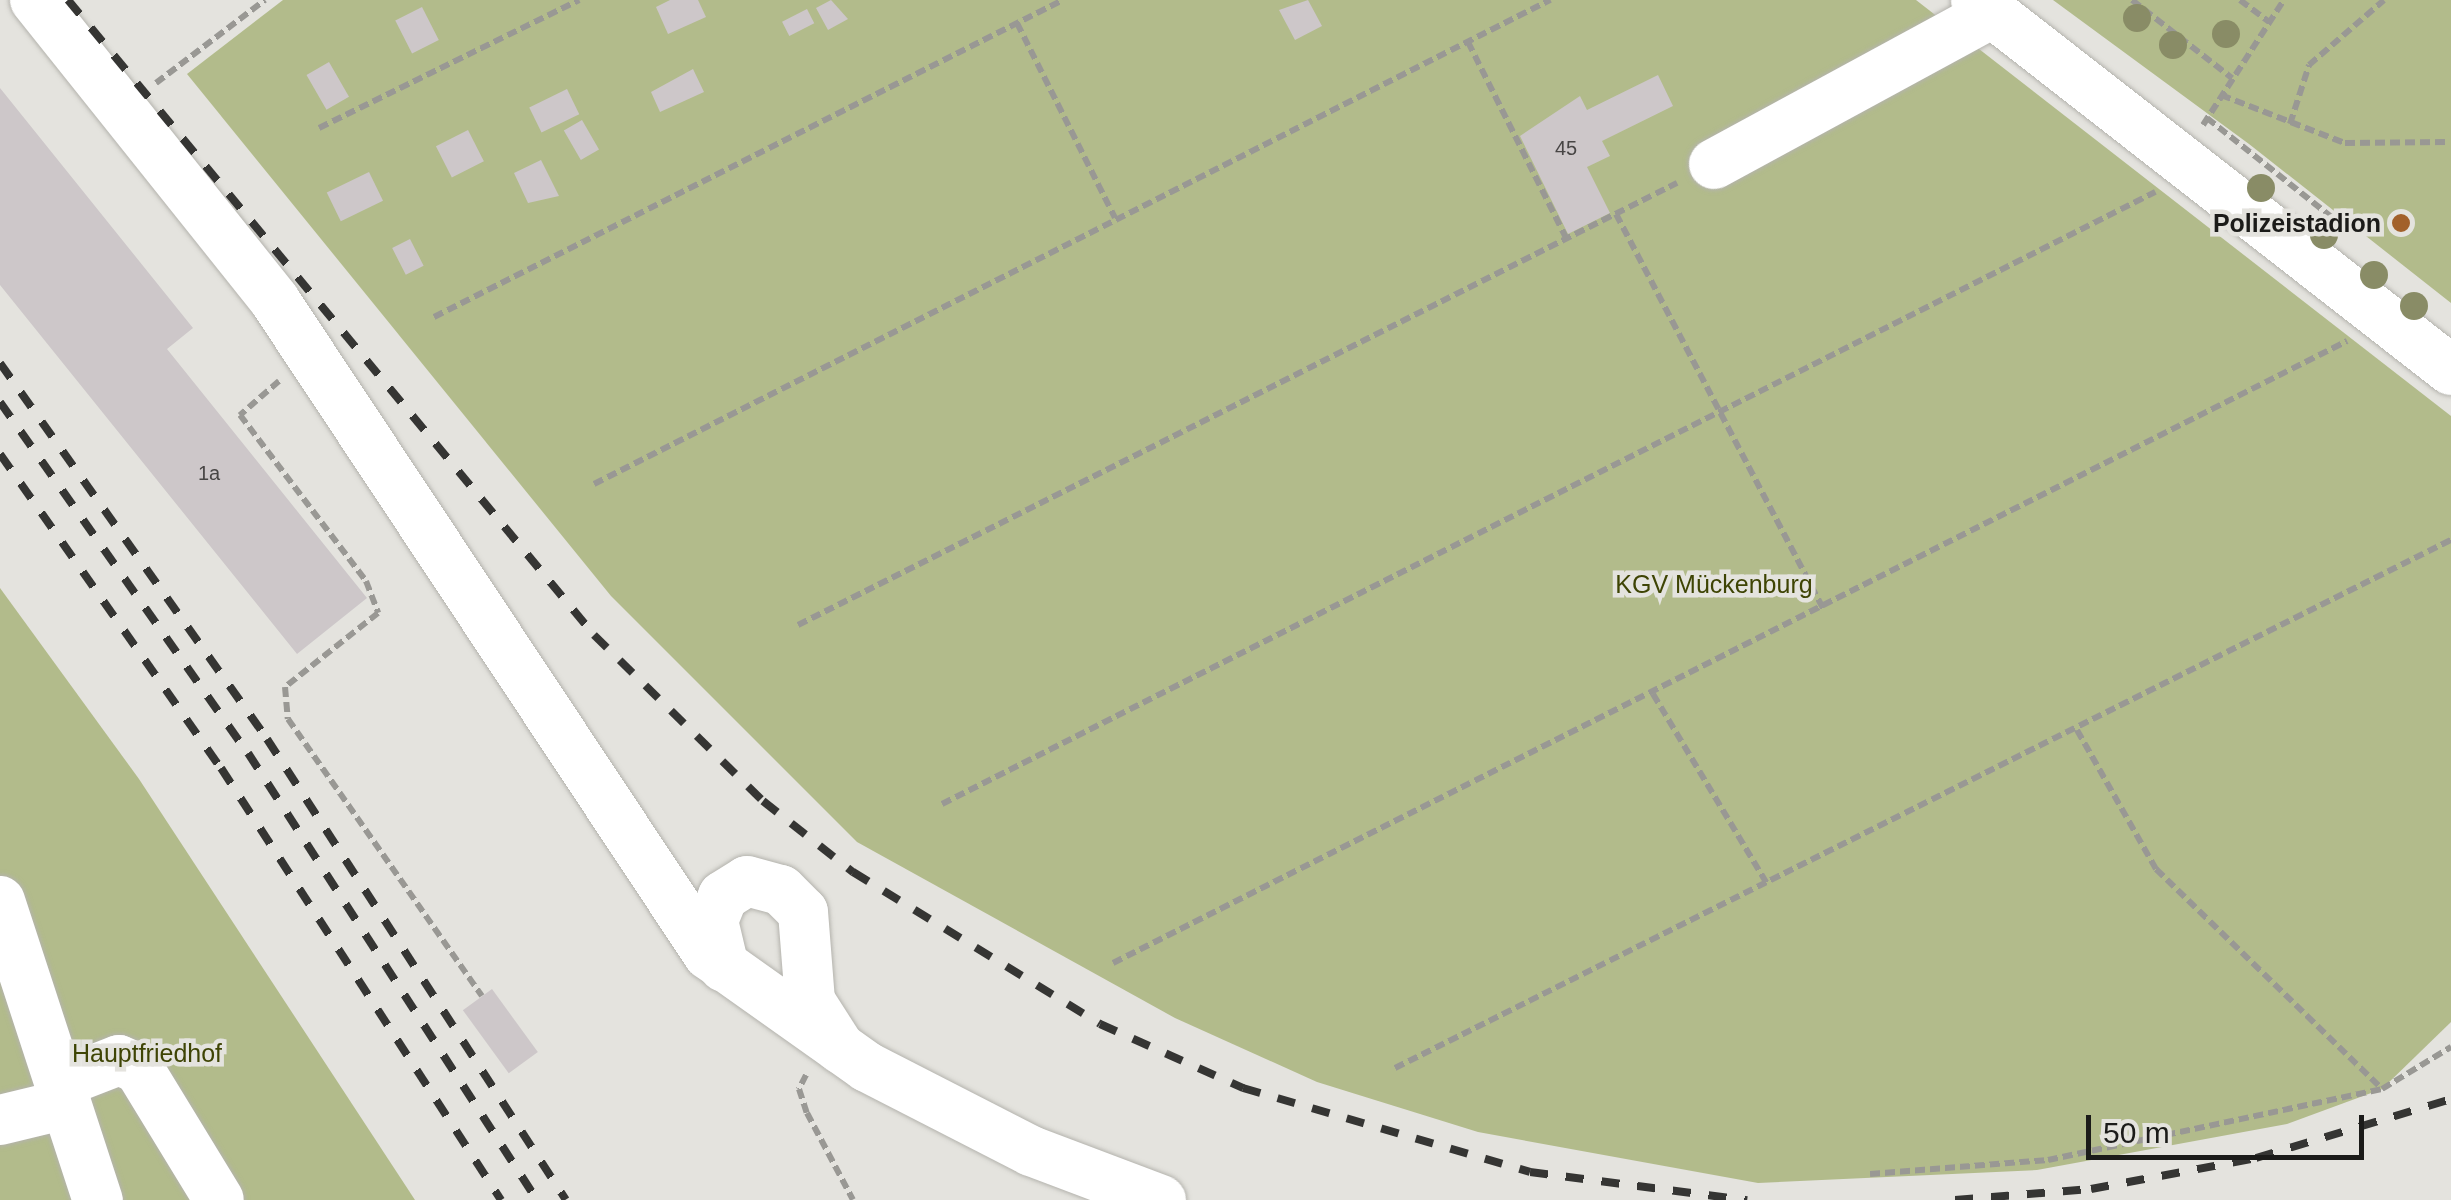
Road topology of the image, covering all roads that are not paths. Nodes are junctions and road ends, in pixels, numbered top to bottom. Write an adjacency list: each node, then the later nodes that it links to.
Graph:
1 (35, 0): 6 (street)
2 (1984, 6): 3 (street); 4 (street)
3 (1714, 164)
4 (2451, 370)
5 (0, 901): 8 (street)
6 (724, 967): 7 (street); 7 (street)
7 (842, 1052): 12 (street)
8 (63, 1094): 9 (street); 10 (street); 11 (street)
9 (0, 1120)
10 (98, 1200)
11 (219, 1200)
12 (1161, 1200)

